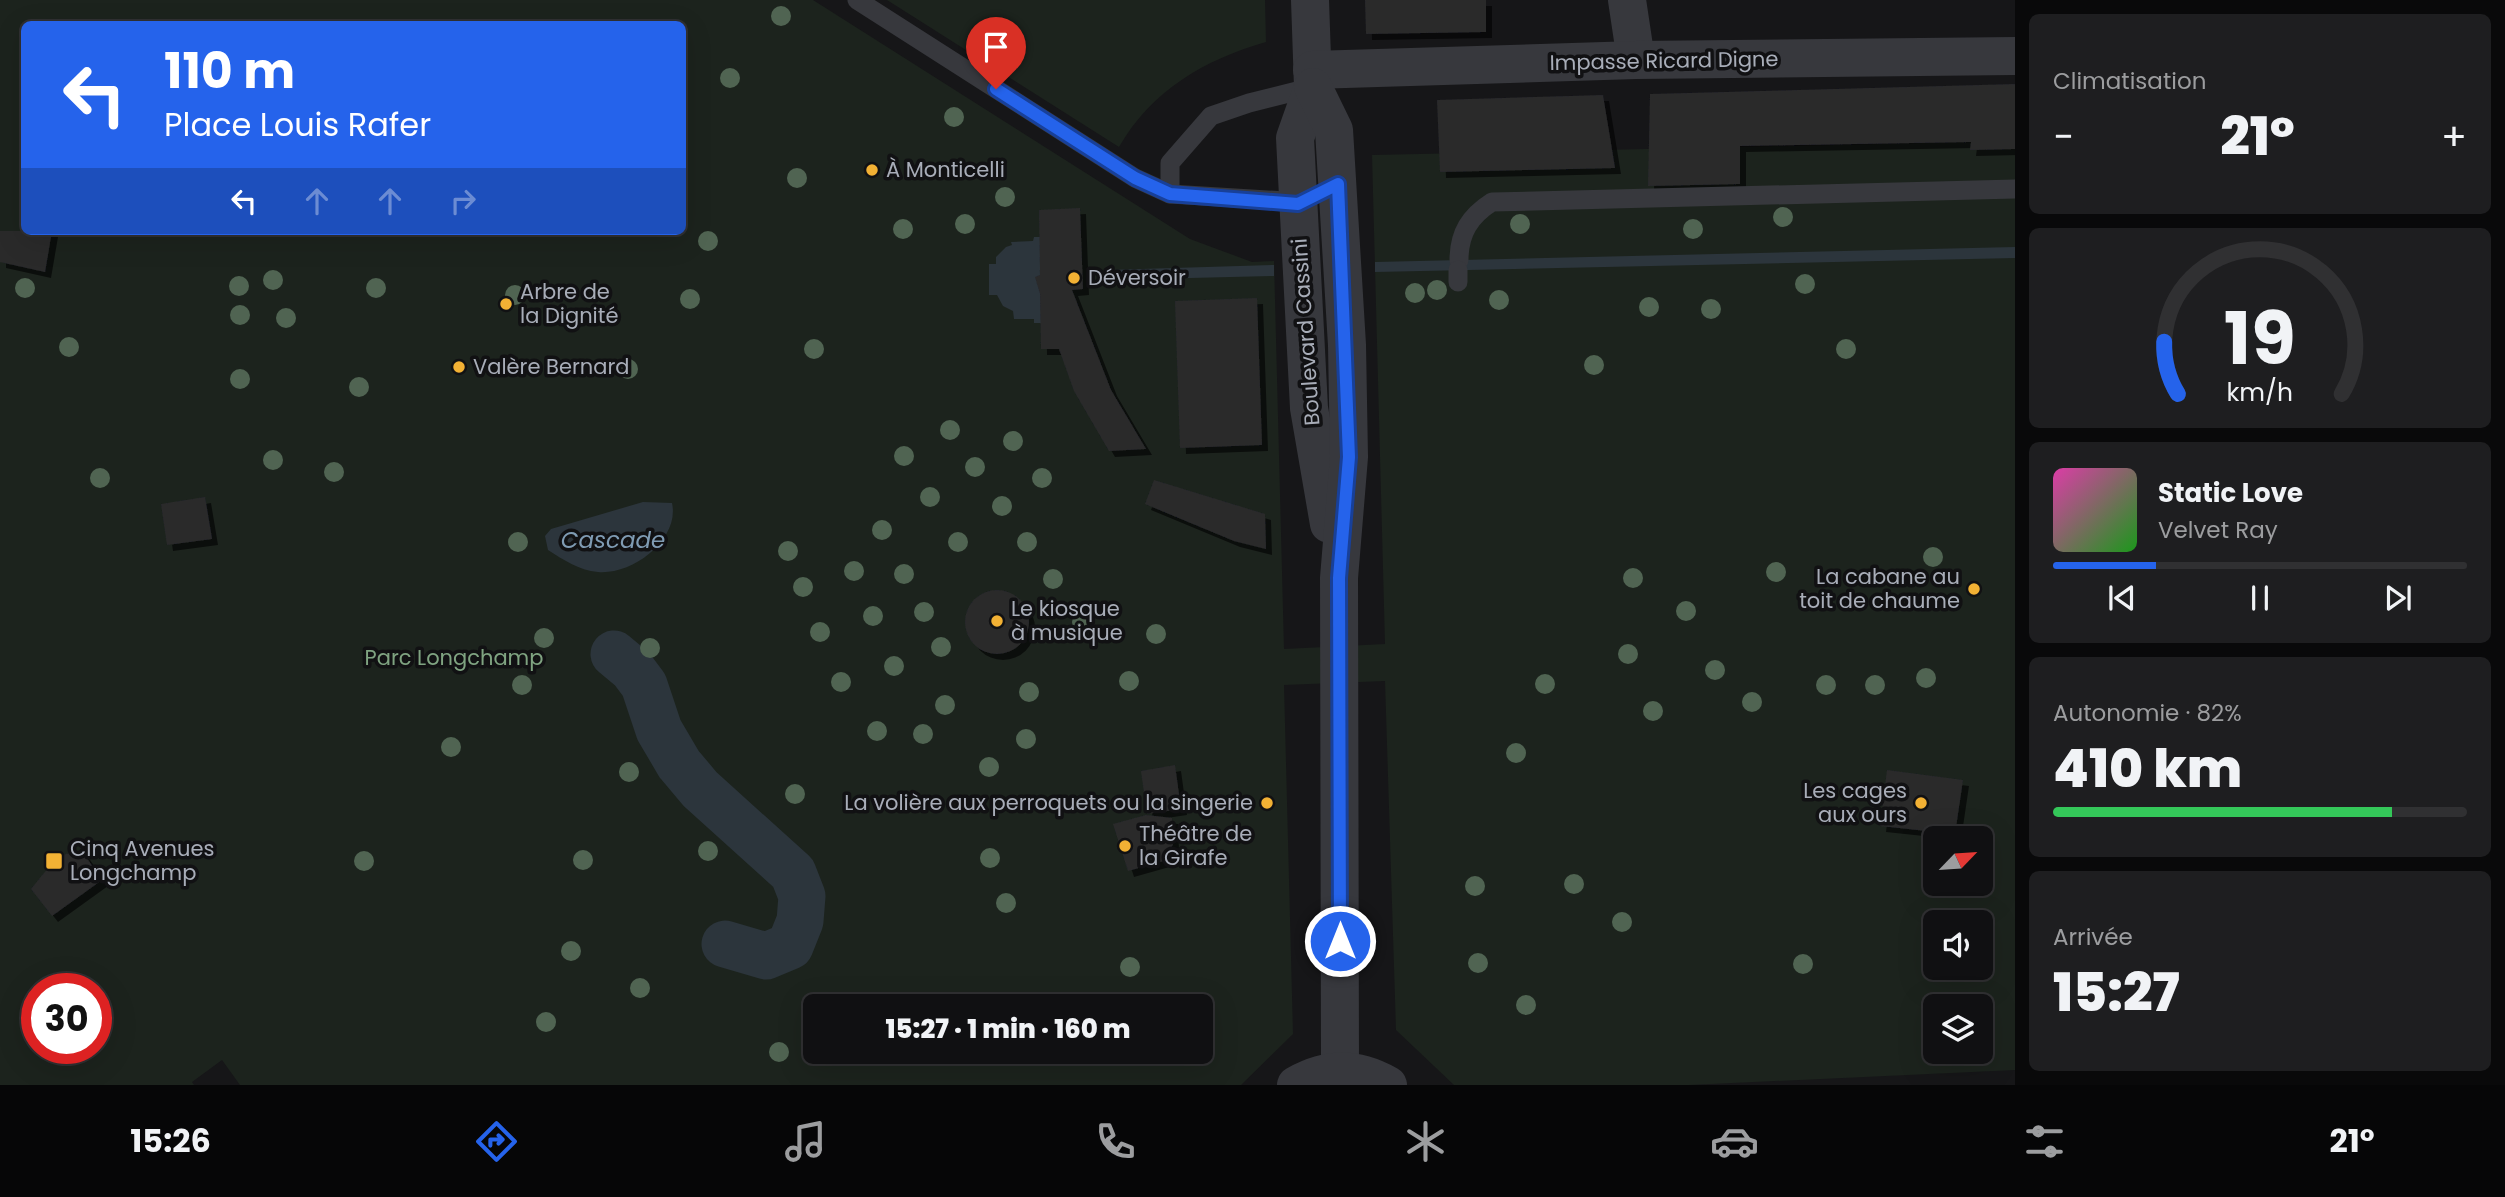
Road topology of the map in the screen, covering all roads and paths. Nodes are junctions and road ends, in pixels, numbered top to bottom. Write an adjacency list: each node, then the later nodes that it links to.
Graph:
1 (857, 0): 9 (lane)
2 (1310, 0): 6 (street, Boulevard Cassini)
3 (1627, 0): 5 (street)
4 (2015, 56): 5 (street, Impasse Ricard Digne)
5 (1636, 60): 6 (street, Impasse Ricard Digne)
6 (1312, 78): 7 (street, Boulevard Cassini); 9 (lane); 10 (street, Boulevard Cassini)
7 (1338, 184): 10 (lane); 12 (street, Boulevard Cassini)
8 (2015, 189): 11 (lane)
9 (1170, 194): 10 (lane)
10 (1298, 204): 12 (street, Boulevard Cassini)
11 (1458, 271)
12 (1339, 578): 13 (street, Boulevard Cassini)
13 (1340, 1070): 14 (street); 15 (street)
14 (1296, 1085)
15 (1388, 1085)

